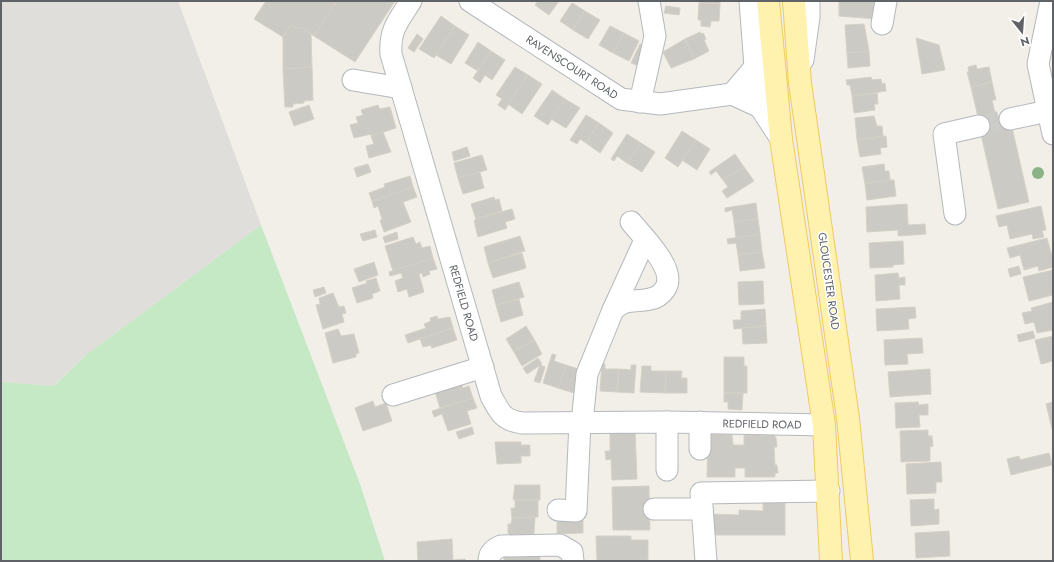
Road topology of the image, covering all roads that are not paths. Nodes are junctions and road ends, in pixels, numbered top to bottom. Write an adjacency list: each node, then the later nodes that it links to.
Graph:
1 (411, 1): 16 (street, REDFIELD ROAD)
2 (470, 1): 18 (street, RAVENSCOURT ROAD)
3 (649, 1): 18 (street)
4 (750, 1): 13 (street)
5 (768, 1): 11 (main road)
6 (794, 1): 15 (main road, GLOUCESTER ROAD)
7 (809, 1): 15 (street)
8 (886, 1): 10 (street)
9 (1050, 1): 12 (street)
10 (882, 24)
11 (771, 44): 13 (street); 24 (main road)
12 (1045, 66): 20 (street)
13 (755, 67): 17 (street); 19 (street)
14 (353, 80): 16 (street)
15 (800, 83): 45 (main road, GLOUCESTER ROAD)
16 (401, 88): 29 (street, REDFIELD ROAD)
17 (732, 94): 18 (street, RAVENSCOURT ROAD); 19 (street)
18 (640, 102)
19 (760, 107): 24 (street)
20 (1048, 111): 21 (street); 23 (street)
21 (1010, 119)
22 (979, 126): 25 (street)
23 (1053, 134)
24 (781, 139): 34 (main road)
25 (955, 214)
26 (631, 222): 27 (street)
27 (645, 240): 28 (street); 28 (street)
28 (613, 310): 31 (street)
29 (483, 367): 30 (street); 31 (street, REDFIELD ROAD)
30 (393, 395)
31 (581, 422): 32 (street, REDFIELD ROAD); 40 (street)
32 (667, 422): 33 (street, REDFIELD ROAD); 36 (street)
33 (700, 422): 34 (street, REDFIELD ROAD); 35 (street)
34 (824, 425): 37 (main road)
35 (700, 449)
36 (667, 470)
37 (829, 491): 38 (street); 44 (main road)
38 (702, 501): 39 (street); 43 (street)
39 (654, 509)
40 (558, 510)
41 (489, 561): 42 (street)
42 (573, 561)
43 (706, 561)
44 (831, 561)
45 (862, 561)

